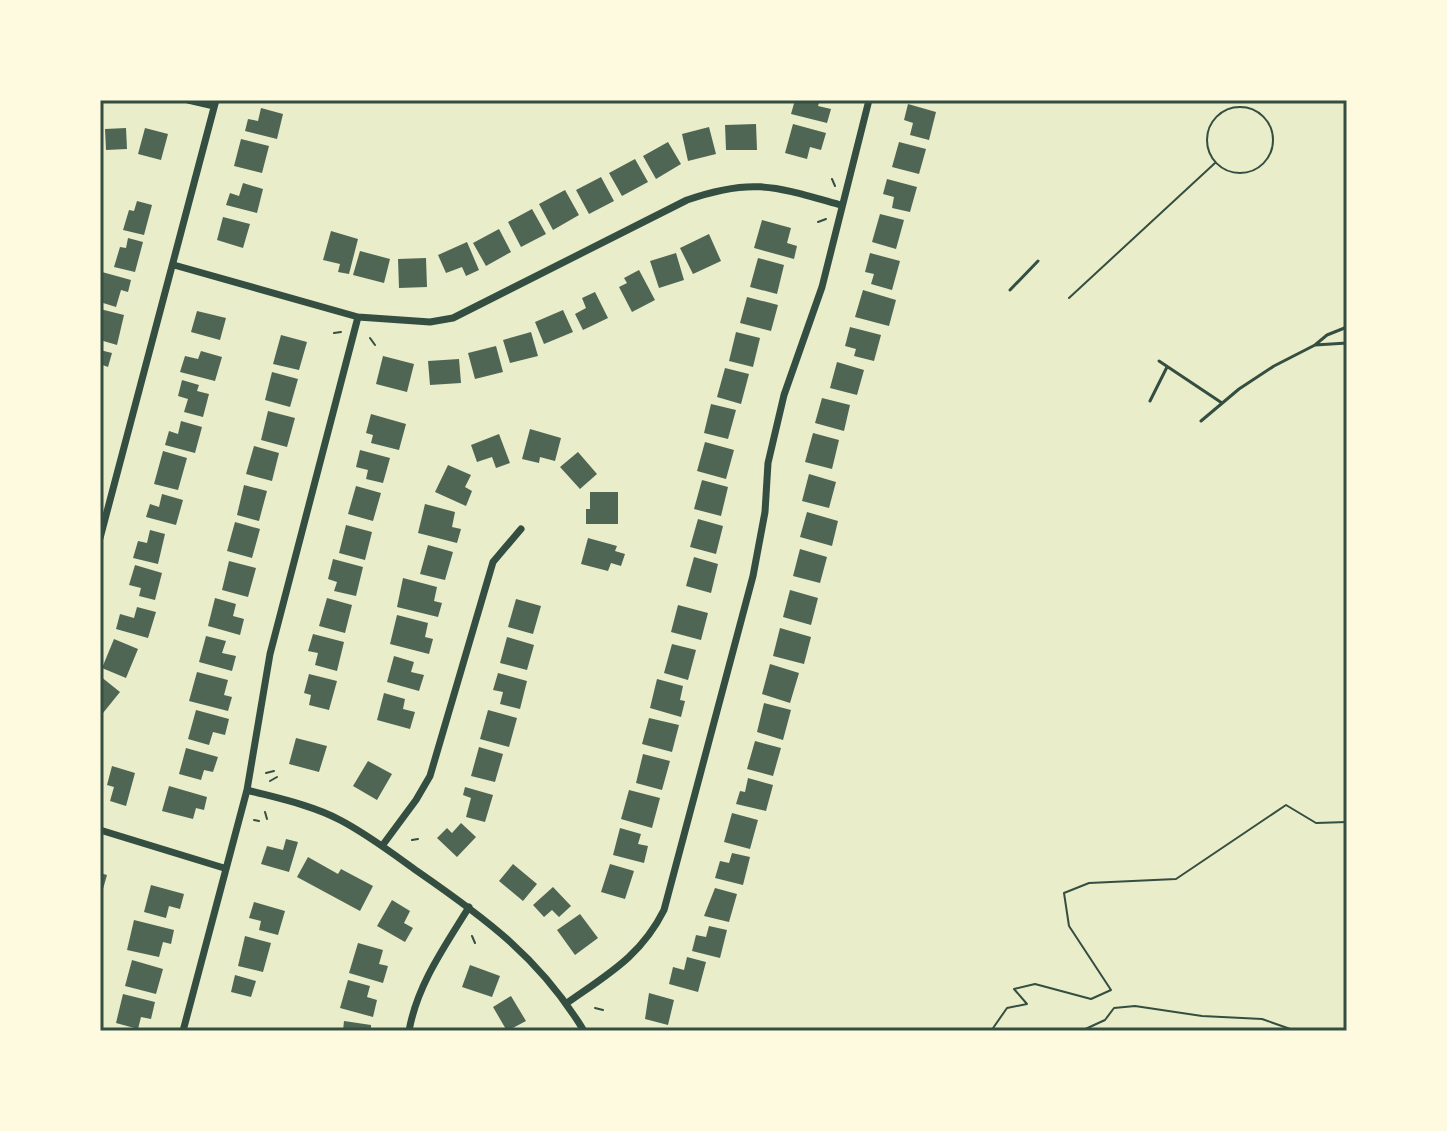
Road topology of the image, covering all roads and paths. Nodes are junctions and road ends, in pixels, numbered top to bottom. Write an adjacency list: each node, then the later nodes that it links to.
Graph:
1 (188, 100): 3 (street)
2 (869, 100): 7 (street)
3 (215, 103): 11 (street)
4 (1216, 163): 4 (path); 13 (path)
5 (832, 179): 6 (path)
6 (835, 186)
7 (841, 205): 14 (street); 47 (street)
8 (826, 219): 9 (path)
9 (818, 222)
10 (1038, 261): 12 (lane)
11 (174, 265): 14 (street); 28 (street)
12 (1010, 290)
13 (1069, 298)
14 (358, 317): 33 (street)
15 (1347, 327): 21 (lane)
16 (341, 332): 17 (path)
17 (334, 333)
18 (370, 338): 20 (path)
19 (1347, 343): 21 (lane)
20 (375, 345)
21 (1315, 345): 25 (lane)
22 (1159, 361): 23 (lane)
23 (1167, 367): 24 (lane); 25 (lane)
24 (1150, 401)
25 (1222, 403): 26 (lane)
26 (1201, 421)
27 (521, 529): 42 (street)
28 (100, 538)
29 (274, 771): 30 (path)
30 (266, 773)
31 (277, 777): 32 (path)
32 (270, 781)
33 (247, 790): 42 (street); 43 (street)
34 (265, 812): 35 (path)
35 (267, 819)
36 (254, 820): 37 (path)
37 (259, 821)
38 (1347, 822): 53 (path)
39 (100, 830): 43 (street)
40 (418, 839): 41 (path)
41 (412, 840)
42 (382, 846): 44 (street)
43 (224, 868): 50 (street)
44 (469, 907): 47 (street); 51 (street)
45 (472, 936): 46 (path)
46 (475, 943)
47 (567, 1003): 52 (street)
48 (595, 1008): 49 (path)
49 (603, 1010)
50 (183, 1031)
51 (409, 1031)
52 (584, 1031)
53 (991, 1031)
54 (1081, 1031): 55 (path)
55 (1296, 1031)

